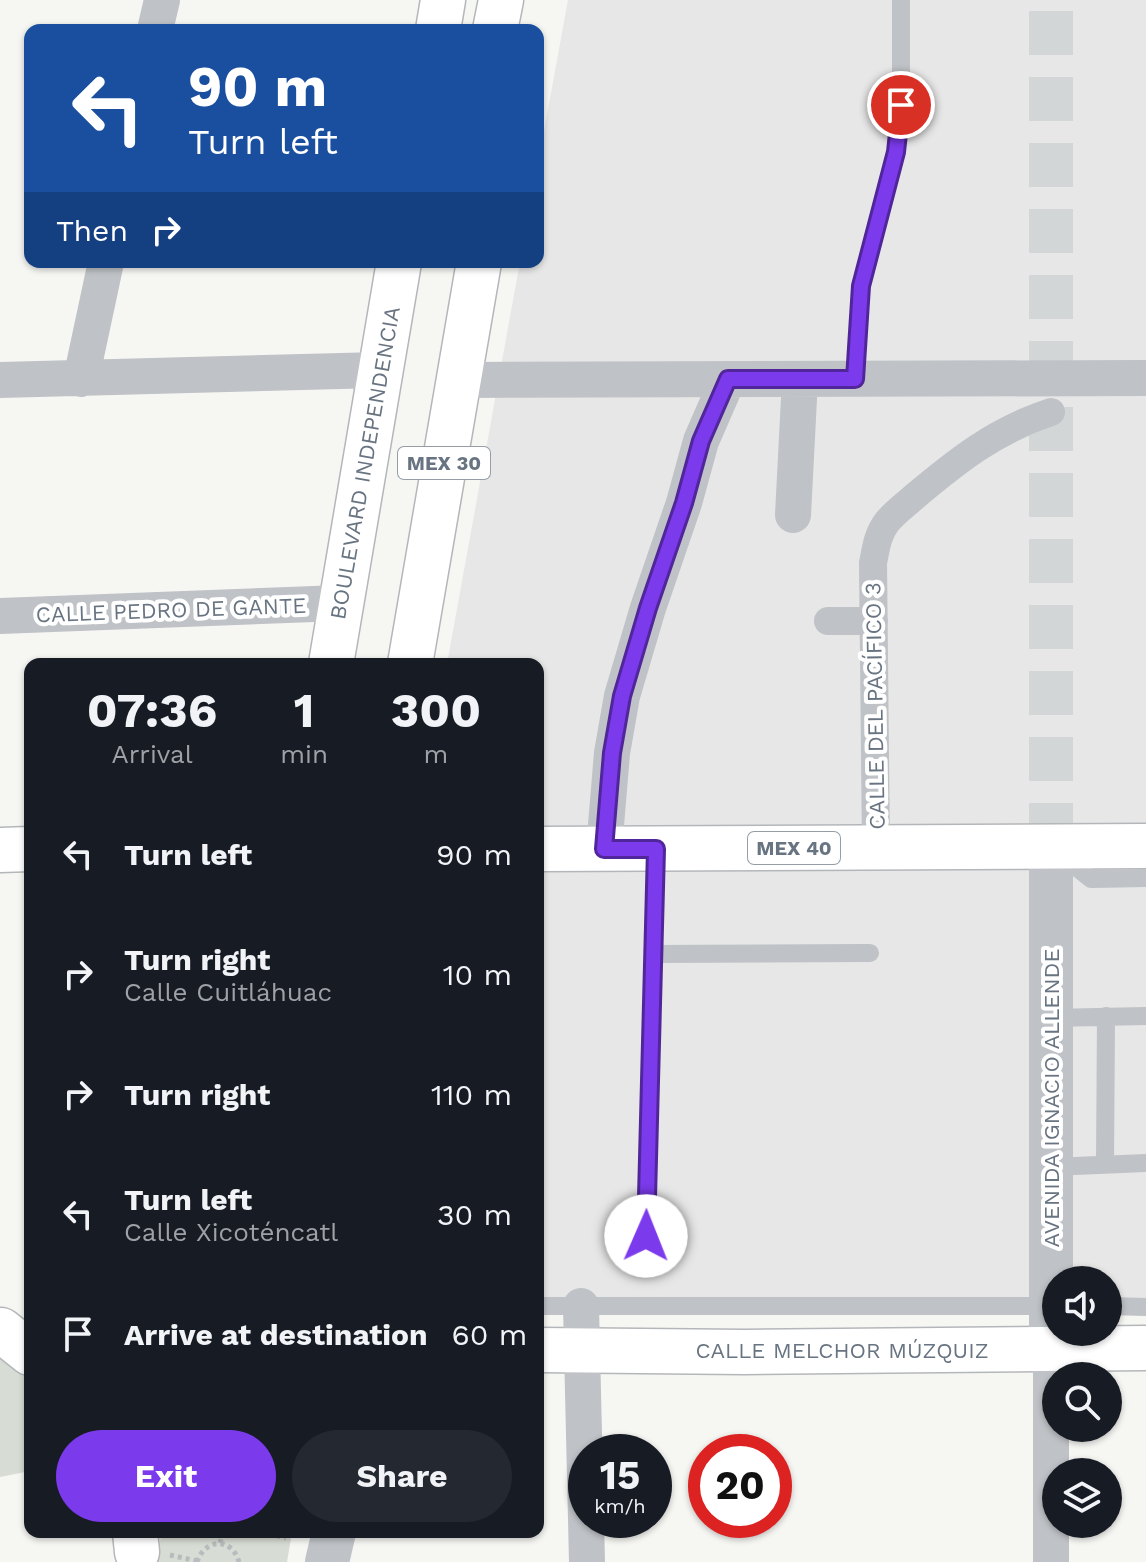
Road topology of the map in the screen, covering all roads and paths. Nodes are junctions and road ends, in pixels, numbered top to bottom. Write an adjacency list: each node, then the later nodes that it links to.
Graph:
1 (162, 0): 6 (street)
2 (443, 0): 7 (main road)
3 (501, 0): 8 (main road)
4 (526, 0): 9 (main road)
5 (901, 0): 18 (lane)
6 (156, 24)
7 (439, 24)
8 (496, 24)
9 (521, 24)
10 (105, 268): 15 (street)
11 (398, 268): 13 (main road, BOULEVARD INDEPENDENCIA / MEX 30)
12 (478, 268): 20 (main road, MEX 30)
13 (380, 370): 15 (street); 23 (main road, BOULEVARD INDEPENDENCIA / MEX 30)
14 (1146, 378): 18 (street)
15 (81, 379): 19 (street)
16 (728, 379): 17 (street); 20 (street); 34 (street)
17 (800, 379): 18 (street); 22 (street)
18 (855, 379)
19 (0, 380)
20 (458, 380): 28 (main road, MEX 30)
21 (1051, 412): 26 (street, CALLE DEL PACÍFICO 3)
22 (793, 515)
23 (341, 603): 24 (street, CALLE PEDRO DE GANTE); 27 (main road, BOULEVARD INDEPENDENCIA / MEX 30)
24 (0, 616)
25 (828, 621): 26 (street)
26 (874, 621): 31 (street, CALLE DEL PACÍFICO 3)
27 (332, 658)
28 (411, 658)
29 (1146, 846): 30 (main road, MEX 40)
30 (1051, 847): 31 (main road, MEX 40); 37 (lane); 42 (street, AVENIDA IGNACIO ALLENDE)
31 (876, 848): 35 (main road, MEX 40)
32 (24, 849): 36 (main road)
33 (544, 849): 34 (main road, MEX 40)
34 (604, 849): 35 (main road, MEX 40)
35 (656, 849): 39 (lane)
36 (0, 850)
37 (1146, 878)
38 (870, 953): 39 (lane)
39 (653, 954): 46 (lane)
40 (1106, 1016): 41 (lane); 42 (lane); 44 (lane)
41 (1146, 1016)
42 (1051, 1018): 45 (street, AVENIDA IGNACIO ALLENDE)
43 (1146, 1163): 44 (lane)
44 (1105, 1164): 45 (lane)
45 (1051, 1167): 47 (street, AVENIDA IGNACIO ALLENDE)
46 (646, 1236)
47 (1052, 1266)
48 (544, 1306): 49 (lane)
49 (581, 1306): 52 (lane); 61 (street)
50 (1122, 1306): 51 (lane)
51 (1146, 1307)
52 (1042, 1320)
53 (1042, 1321): 61 (main road, CALLE MELCHOR MÚZQUIZ)
54 (0, 1330): 55 (main road); 58 (main road)
55 (24, 1331)
56 (1122, 1341): 59 (main road, CALLE MELCHOR MÚZQUIZ)
57 (1053, 1346): 70 (street)
58 (24, 1348)
59 (1146, 1348)
60 (544, 1350): 61 (main road, CALLE MELCHOR MÚZQUIZ)
61 (582, 1350): 69 (street)
62 (221, 1538): 64 (path)
63 (333, 1538): 68 (street)
64 (220, 1543): 66 (path); 67 (path)
65 (142, 1546): 66 (path)
66 (197, 1562)
67 (239, 1562)
68 (327, 1562)
69 (587, 1562)
70 (1051, 1562)

